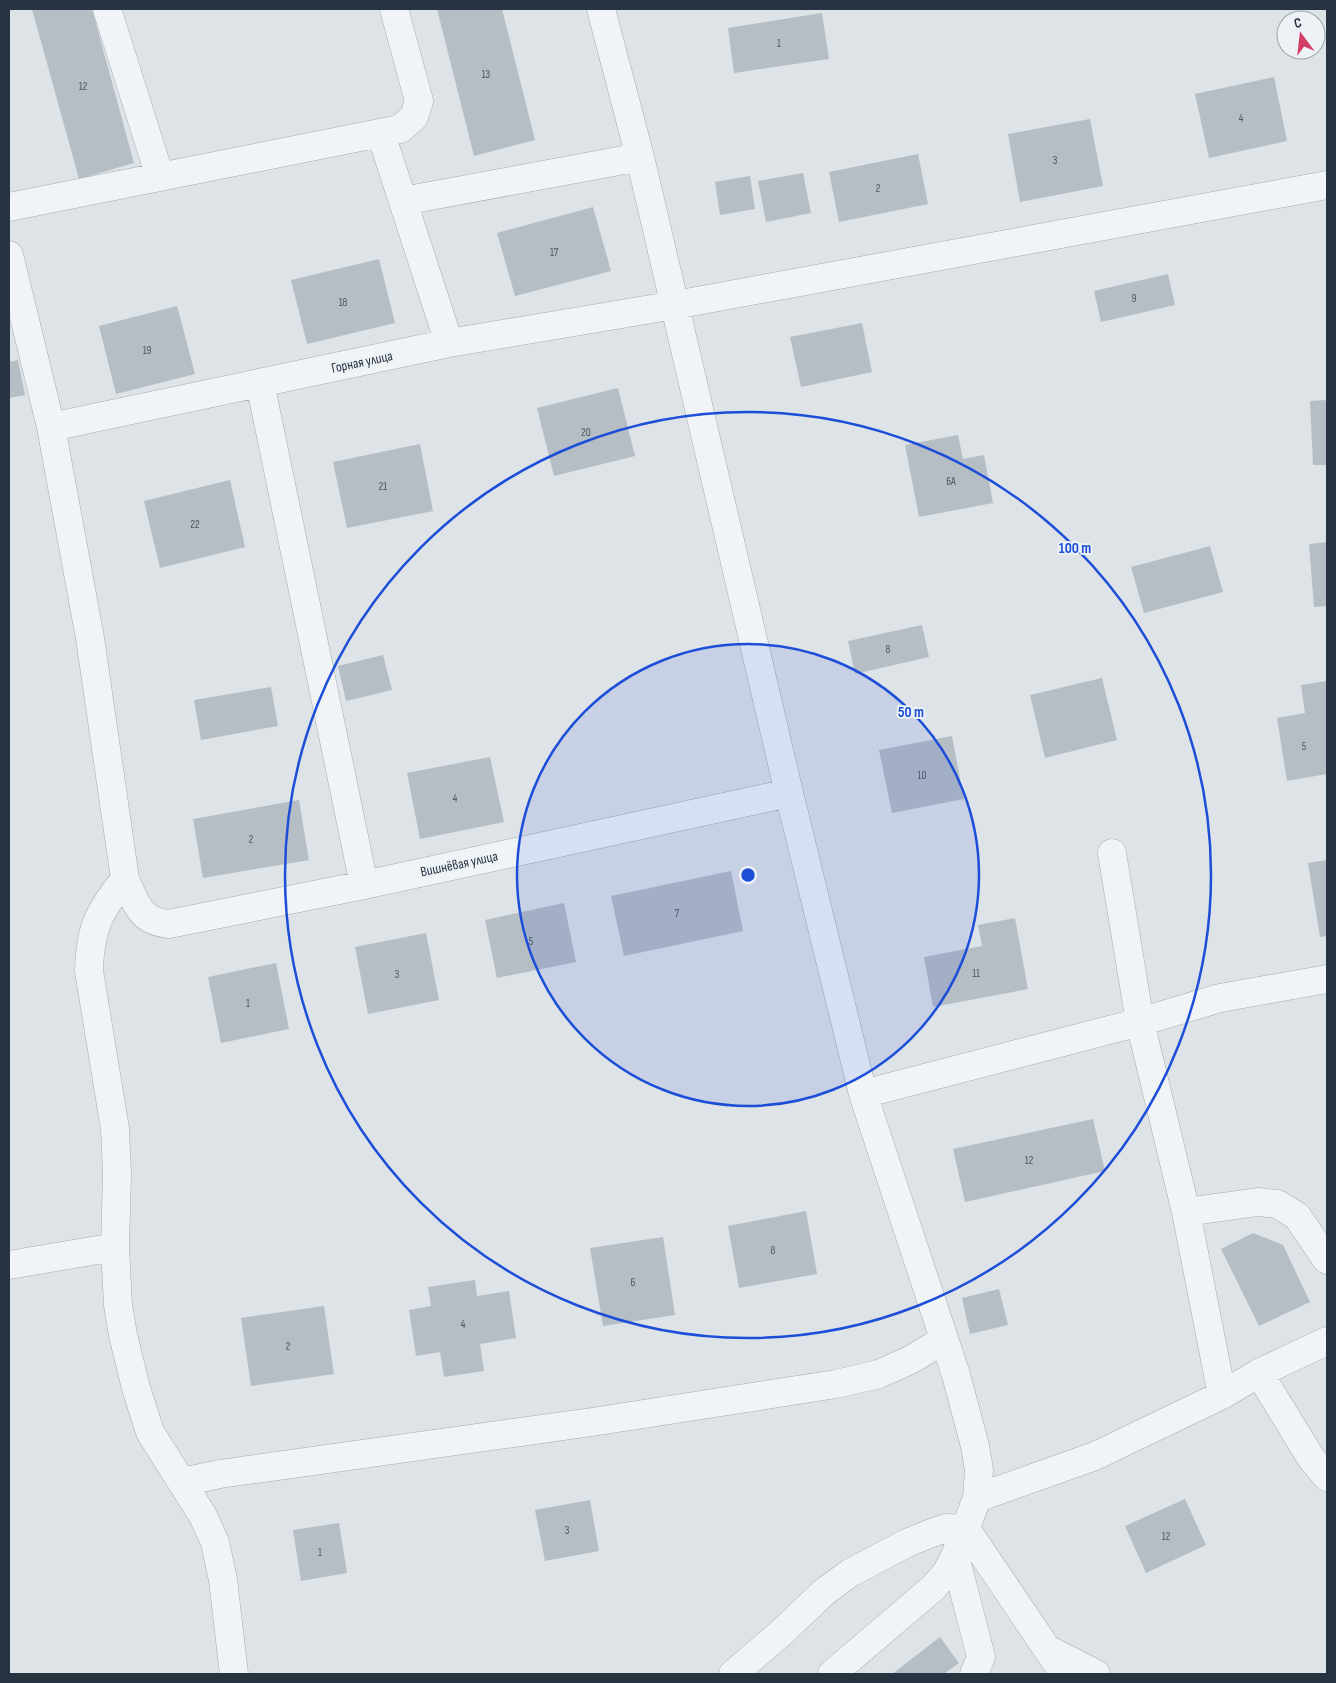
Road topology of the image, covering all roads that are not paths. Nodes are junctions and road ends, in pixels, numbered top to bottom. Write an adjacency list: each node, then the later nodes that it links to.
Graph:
1 (107, 9): 6 (street)
2 (394, 9): 4 (street)
3 (601, 9): 5 (street)
4 (381, 134): 6 (street); 8 (street)
5 (640, 157): 8 (street); 11 (street)
6 (160, 177): 9 (street)
7 (1327, 185): 11 (street, Горная улица)
8 (403, 201): 13 (street)
9 (9, 207)
10 (9, 255): 12 (street)
11 (675, 305): 13 (street, Горная улица); 16 (street)
12 (15, 310): 15 (street)
13 (449, 343): 14 (street, Горная улица)
14 (260, 383): 15 (street, Горная улица); 19 (street)
15 (51, 427): 18 (street)
16 (789, 793): 19 (street, Вишнёвая улица); 22 (street)
17 (1112, 853): 21 (street)
18 (125, 878): 19 (street, Вишнёвая улица); 24 (street)
19 (364, 885)
20 (1327, 979): 21 (street)
21 (1140, 1022): 22 (street); 23 (street)
22 (863, 1094): 27 (street)
23 (1186, 1212): 25 (street); 30 (street)
24 (115, 1247): 26 (street); 32 (street)
25 (1327, 1260)
26 (9, 1265)
27 (944, 1340): 32 (street); 33 (street)
28 (1327, 1342): 29 (street)
29 (1259, 1373): 30 (street); 31 (street)
30 (1222, 1395): 33 (street)
31 (1327, 1477)
32 (182, 1482): 37 (street)
33 (977, 1498): 34 (street)
34 (966, 1530): 35 (street); 36 (street); 38 (street)
35 (956, 1556): 39 (street); 40 (street)
36 (1048, 1650): 41 (street); 42 (street)
37 (234, 1674)
38 (733, 1674)
39 (832, 1674)
40 (974, 1674)
41 (1064, 1674)
42 (1096, 1674)

